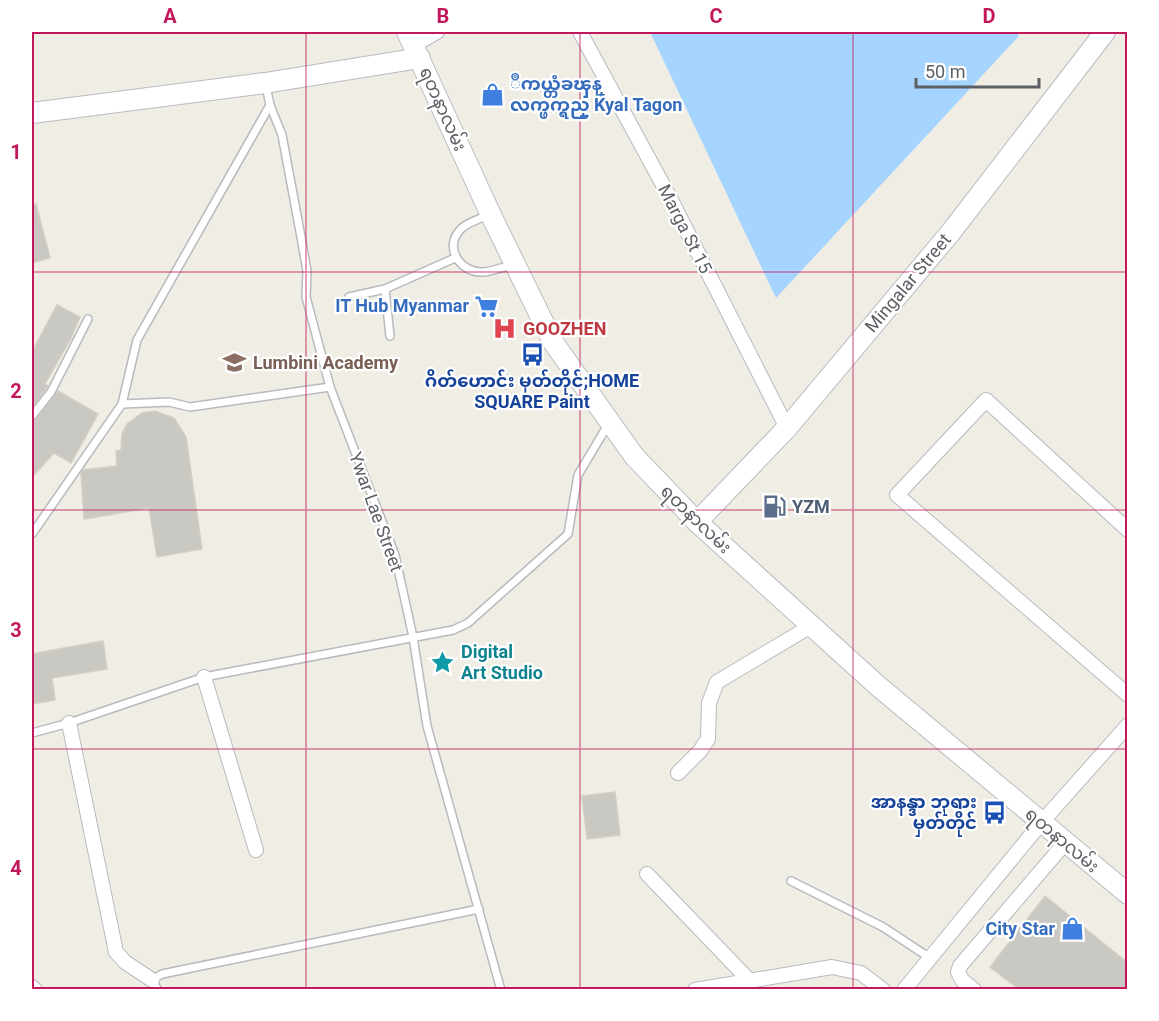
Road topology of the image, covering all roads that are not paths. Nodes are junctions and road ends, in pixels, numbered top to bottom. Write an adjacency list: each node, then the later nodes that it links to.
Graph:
1 (437, 32): 4 (street)
2 (580, 32): 19 (street, Marga St 15)
3 (1105, 32): 19 (main road, Mingalar Street)
4 (414, 45): 5 (main road); 8 (main road, ရတနာလမ်း)
5 (265, 83): 6 (lane, Ywar Lae Street); 7 (main road)
6 (270, 105): 15 (lane, Ywar Lae Street); 16 (lane)
7 (32, 113)
8 (490, 213): 9 (lane); 10 (main road, ရတနာလမ်း)
9 (455, 258): 10 (lane); 11 (lane)
10 (515, 264): 18 (main road, ရတနာလမ်း)
11 (385, 289): 12 (lane); 14 (lane)
12 (349, 297)
13 (88, 319): 17 (lane)
14 (390, 336)
15 (330, 387): 16 (lane); 24 (lane, Ywar Lae Street)
16 (122, 404): 22 (lane)
17 (32, 416)
18 (609, 423): 20 (main road, ရတနာလမ်း); 24 (lane)
19 (787, 428): 20 (main road, Mingalar Street)
20 (697, 522): 23 (main road, ရတနာလမ်း)
21 (1128, 530): 26 (street)
22 (32, 534)
23 (811, 626): 30 (street); 31 (main road, ရတနာလမ်း)
24 (413, 637): 25 (lane); 37 (lane, Ywar Lae Street)
25 (204, 676): 27 (lane); 33 (street)
26 (1128, 695)
27 (69, 723): 29 (lane); 40 (street)
28 (1128, 725): 31 (street)
29 (32, 733)
30 (678, 773)
31 (1041, 823): 32 (main road, ရတနာလမ်း); 38 (street)
32 (1065, 843): 36 (main road, ရတနာလမ်း); 45 (street)
33 (256, 850)
34 (647, 874): 39 (street)
35 (791, 881): 38 (lane)
36 (1128, 894)
37 (479, 909): 40 (lane); 41 (lane, Ywar Lae Street)
38 (930, 958): 44 (street)
39 (748, 979): 42 (street); 43 (street)
40 (155, 985)
41 (501, 990)
42 (695, 990)
43 (883, 990)
44 (903, 990)
45 (974, 990)

